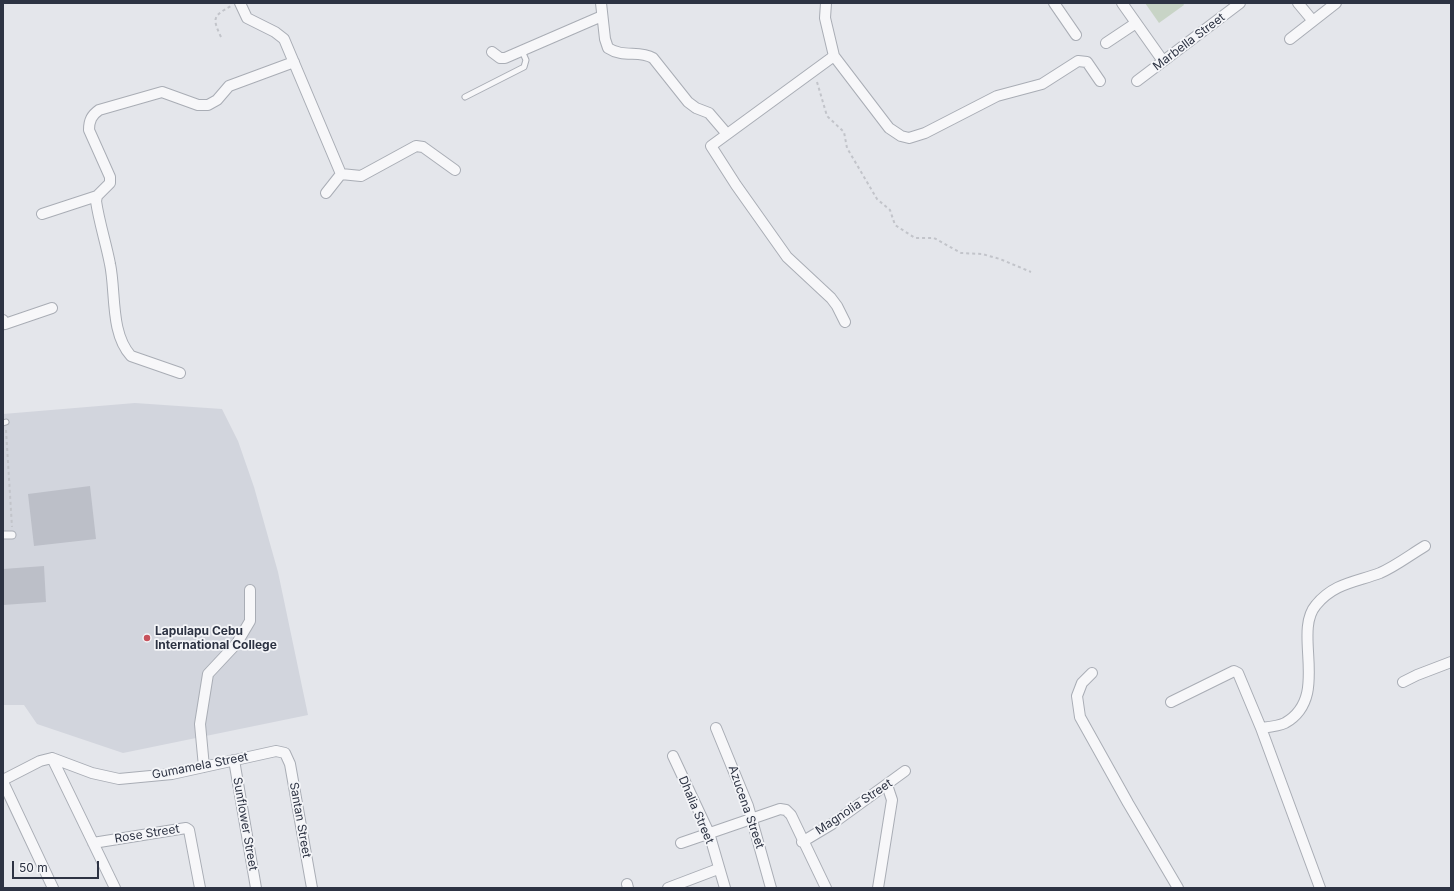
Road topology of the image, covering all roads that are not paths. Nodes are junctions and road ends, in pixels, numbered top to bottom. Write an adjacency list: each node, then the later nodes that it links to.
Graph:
1 (240, 3): 19 (street)
2 (600, 3): 9 (street)
3 (826, 3): 17 (street)
4 (1054, 3): 12 (street)
5 (1122, 3): 11 (street)
6 (1240, 3): 18 (street, Marbella Street)
7 (1298, 3): 10 (street)
8 (1336, 3): 10 (street)
9 (602, 16): 15 (street); 23 (street)
10 (1312, 21): 13 (street)
11 (1136, 23): 14 (street); 18 (street)
12 (1076, 35)
13 (1290, 39)
14 (1106, 43)
15 (522, 51): 16 (street); 22 (lane)
16 (492, 52)
17 (834, 56): 20 (street); 23 (street)
18 (1163, 61): 21 (street, Marbella Street)
19 (294, 62): 25 (street); 27 (street)
20 (1100, 81)
21 (1137, 81)
22 (465, 97)
23 (727, 134): 31 (street)
24 (455, 170): 25 (street)
25 (341, 174): 26 (street)
26 (326, 193)
27 (97, 196): 28 (street); 32 (street)
28 (42, 214)
29 (52, 308): 30 (street)
30 (3, 320)
31 (845, 322)
32 (180, 373)
33 (3, 535): 34 (street)
34 (12, 535)
35 (1425, 546): 42 (street)
36 (250, 590): 47 (street)
37 (1451, 662): 39 (street)
38 (1092, 673): 67 (street)
39 (1404, 682)
40 (1171, 702): 42 (street)
41 (716, 728): 51 (street, Azucena Street)
42 (1261, 728): 68 (street)
43 (285, 753): 46 (street, Gumamela Street); 61 (street, Santan Street)
44 (673, 756): 52 (street, Dhalia Street)
45 (52, 758): 47 (street, Gumamela Street); 49 (street); 54 (street)
46 (234, 760): 47 (street, Gumamela Street); 60 (street, Sunflower Street)
47 (204, 767)
48 (905, 771): 50 (street, Magnolia Street)
49 (3, 781): 57 (street)
50 (887, 785): 53 (street, Magnolia Street); 66 (street)
51 (752, 818): 52 (street); 53 (street); 64 (street, Azucena Street)
52 (709, 833): 55 (street); 56 (street, Dhalia Street)
53 (802, 842): 65 (street)
54 (93, 843): 58 (street); 59 (street, Rose Street)
55 (681, 843)
56 (718, 869): 62 (street); 63 (street, Dhalia Street)
57 (53, 888)
58 (115, 888)
59 (200, 888)
60 (256, 888)
61 (312, 888)
62 (668, 888)
63 (725, 888)
64 (772, 888)
65 (826, 888)
66 (878, 888)
67 (1178, 888)
68 (1320, 888)

